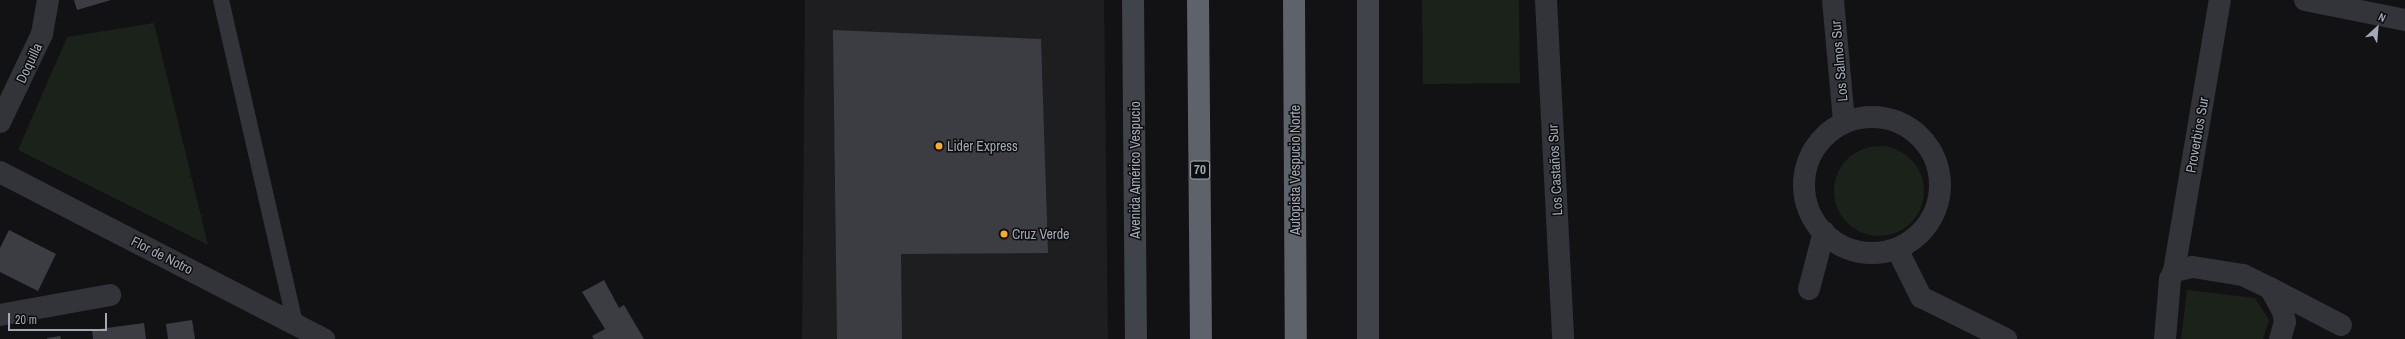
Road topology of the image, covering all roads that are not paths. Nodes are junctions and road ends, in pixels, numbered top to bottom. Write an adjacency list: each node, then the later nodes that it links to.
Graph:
1 (48, 0): 12 (street, Doquilla)
2 (222, 0): 22 (lane)
3 (1133, 0): 25 (main road, Avenida Américo Vespucio)
4 (1198, 0): 26 (highway, 70)
5 (1294, 0): 27 (highway, Autopista Vespucio Norte)
6 (1368, 0): 28 (main road)
7 (1546, 0): 29 (street, Los Castaños Sur)
8 (1833, 0): 13 (street, Los Salmos Sur)
9 (2220, 0): 17 (street, Proverbios Sur)
10 (2305, 0): 11 (street)
11 (2405, 20)
12 (0, 122)
13 (1844, 122): 15 (street, Los Salmos Sur); 16 (street, Los Salmos Sur)
14 (0, 172): 22 (street, Flor de Notro)
15 (1824, 232): 16 (street, Los Salmos Sur); 19 (street)
16 (1897, 249): 30 (street)
17 (2174, 271): 18 (street); 31 (street, Proverbios Sur)
18 (2270, 288): 23 (street); 32 (street)
19 (1809, 289)
20 (110, 295): 21 (street)
21 (0, 315)
22 (295, 324): 24 (street, Flor de Notro)
23 (2341, 325)
24 (324, 339)
25 (1136, 339)
26 (1201, 339)
27 (1296, 339)
28 (1368, 339)
29 (1563, 339)
30 (2006, 339)
31 (2164, 339)
32 (2280, 339)

